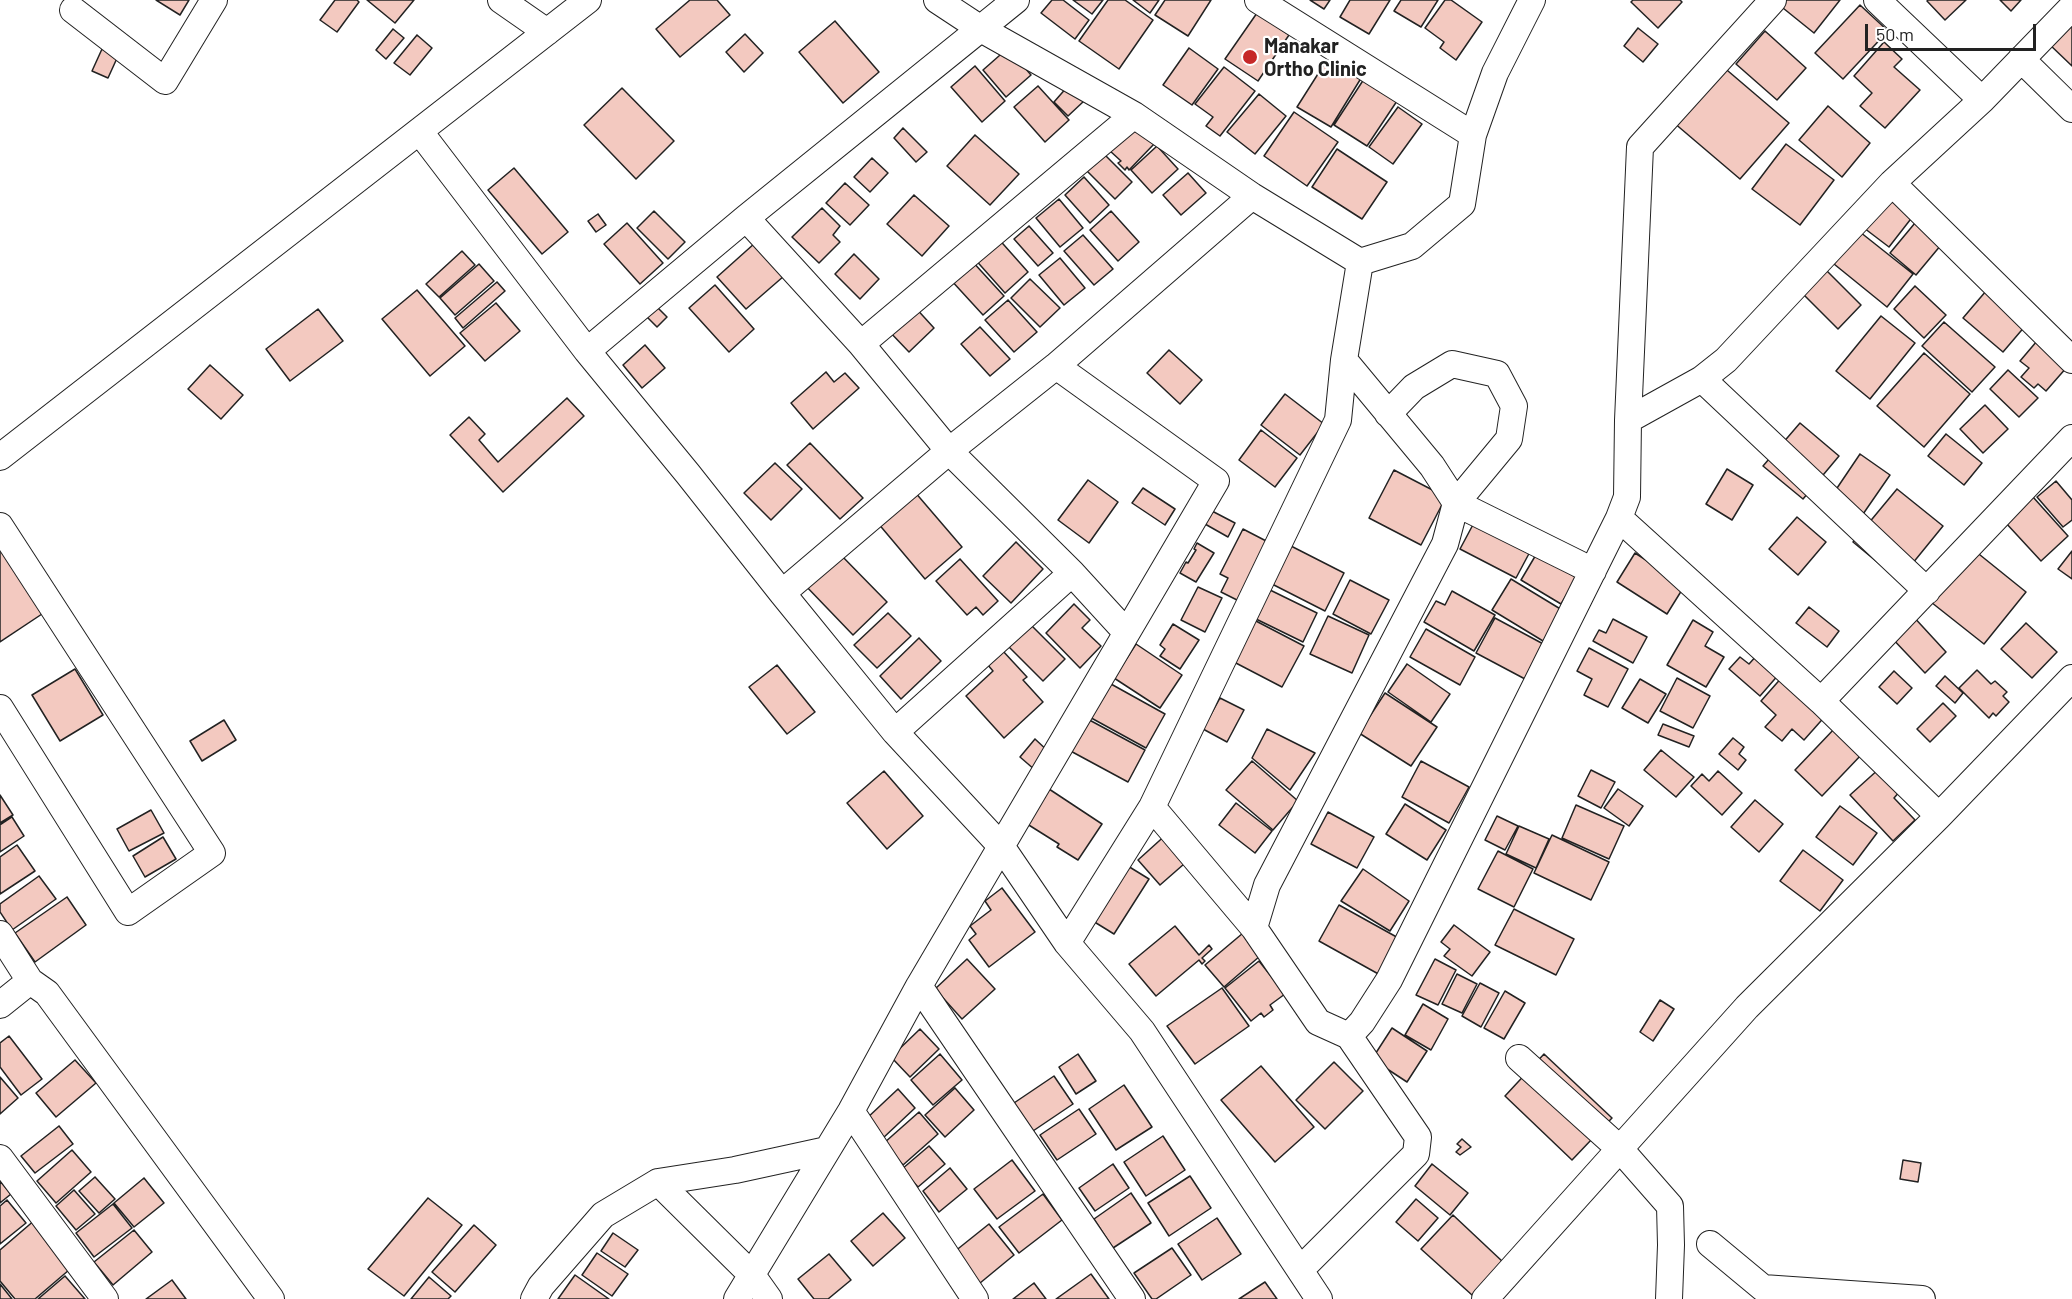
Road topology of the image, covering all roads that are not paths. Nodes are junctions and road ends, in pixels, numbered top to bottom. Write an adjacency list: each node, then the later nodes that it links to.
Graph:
1 (214, 0): 10 (street)
2 (501, 0): 13 (street)
3 (588, 0): 13 (street)
4 (937, 0): 12 (street)
5 (1016, 0): 12 (street)
6 (1258, 0): 19 (street)
7 (1532, 0): 19 (street)
8 (1773, 0): 31 (street)
9 (1877, 0): 15 (street)
10 (68, 3)
11 (2072, 7): 14 (street)
12 (981, 28): 17 (street); 22 (street)
13 (547, 32): 18 (street)
14 (2021, 59): 15 (street); 16 (street)
15 (1982, 100): 20 (street)
16 (2072, 109)
17 (1134, 116): 21 (street); 24 (street)
18 (420, 132): 25 (street); 34 (street)
19 (1473, 135): 23 (street)
20 (1892, 183): 27 (street); 29 (street)
21 (1251, 196): 23 (street); 28 (street)
22 (746, 218): 24 (street); 25 (street)
23 (1360, 262): 26 (street)
24 (861, 344): 33 (street)
25 (587, 351): 41 (street)
26 (1344, 360): 30 (street); 47 (street)
27 (2072, 360)
28 (1056, 366): 33 (street); 42 (street)
29 (1702, 379): 31 (street); 40 (street)
30 (1388, 414): 35 (street); 35 (street)
31 (1628, 420): 36 (street)
32 (2072, 438): 40 (street)
33 (949, 451): 39 (street); 41 (street)
34 (0, 457)
35 (1456, 503): 38 (street); 50 (street)
36 (1619, 518): 38 (street); 44 (street)
37 (0, 526): 45 (street)
38 (1593, 571): 56 (street)
39 (1072, 573): 42 (street); 46 (street)
40 (1927, 591): 44 (street)
41 (783, 593): 46 (street)
42 (1126, 632): 49 (street)
43 (2072, 678): 48 (street)
44 (1821, 701): 48 (street)
45 (0, 708)
46 (895, 732): 49 (street)
47 (1152, 807): 50 (street); 52 (street)
48 (1939, 816): 59 (street)
49 (1001, 846): 52 (street); 54 (street)
50 (1254, 928): 56 (street)
51 (0, 934): 53 (street)
52 (1067, 943): 64 (street)
53 (30, 981): 55 (street); 67 (street)
54 (919, 986): 58 (street); 72 (street)
55 (0, 1005)
56 (1349, 1036): 64 (street)
57 (1519, 1058): 59 (street)
58 (851, 1111): 60 (street); 71 (street)
59 (1620, 1149): 74 (street); 75 (street)
60 (827, 1150): 62 (street); 65 (street)
61 (0, 1158): 66 (street)
62 (658, 1182): 65 (street); 68 (street)
63 (1710, 1244): 76 (street)
64 (1300, 1270): 73 (street)
65 (752, 1275): 69 (street); 70 (street)
66 (105, 1299)
67 (271, 1299)
68 (534, 1299)
69 (737, 1299)
70 (769, 1299)
71 (975, 1299)
72 (1132, 1299)
73 (1319, 1299)
74 (1485, 1299)
75 (1669, 1299)
76 (1922, 1299)

